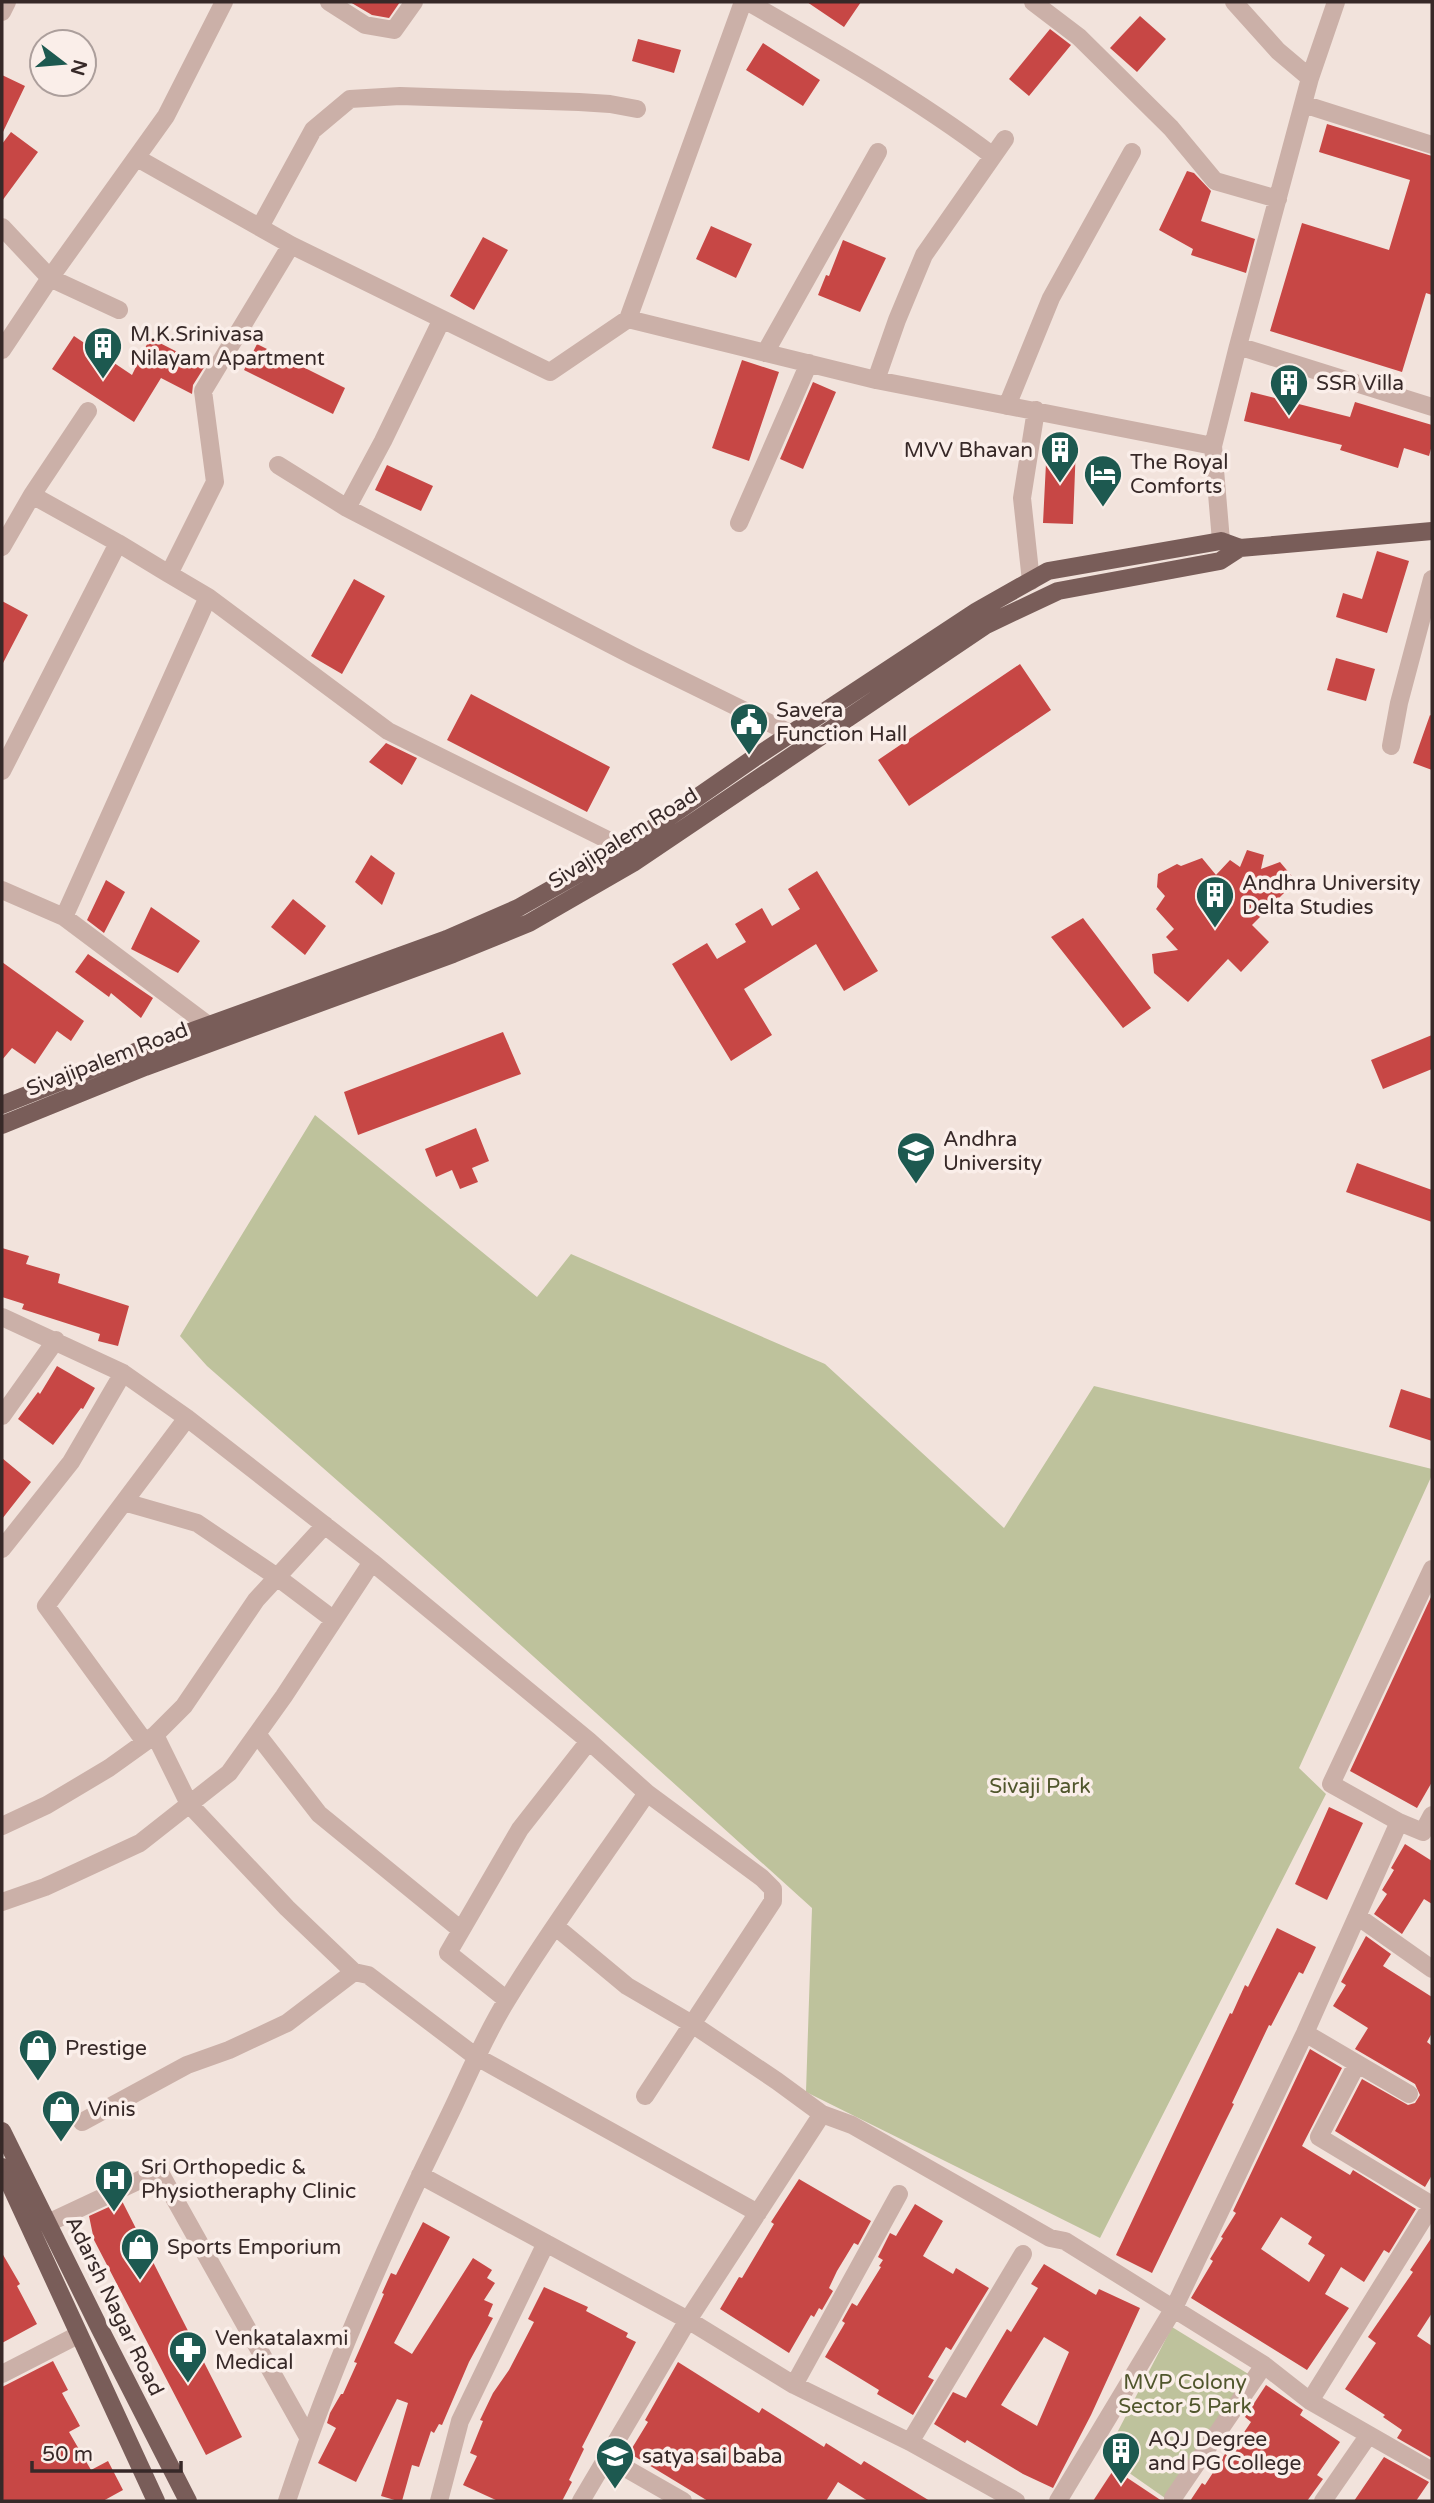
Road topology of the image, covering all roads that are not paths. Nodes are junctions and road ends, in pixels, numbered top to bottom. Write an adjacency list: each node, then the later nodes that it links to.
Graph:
1 (7, 2): 10 (street)
2 (224, 2): 19 (street)
3 (329, 2): 4 (street)
4 (414, 2)
5 (743, 2): 27 (street)
6 (748, 2): 18 (street)
7 (1033, 2): 20 (street)
8 (1234, 2): 11 (street)
9 (1336, 2): 11 (street)
10 (2, 12)
11 (1310, 78): 12 (street)
12 (1303, 104): 15 (street); 20 (street)
13 (637, 109): 22 (street)
14 (1005, 139): 18 (street)
15 (1432, 145)
16 (878, 152): 30 (street)
17 (1132, 152): 33 (street)
18 (993, 156): 32 (street)
19 (137, 158): 22 (street); 24 (street)
20 (1278, 199): 28 (street)
21 (2, 227): 24 (street)
22 (260, 227): 23 (street)
23 (291, 245): 26 (street); 47 (street)
24 (50, 278): 25 (street); 29 (street)
25 (119, 310)
26 (442, 319): 27 (street); 40 (street)
27 (628, 319): 30 (street)
28 (1238, 346): 34 (street); 37 (street)
29 (2, 350)
30 (765, 353): 31 (street)
31 (809, 363): 32 (street); 41 (street)
32 (876, 380): 33 (street)
33 (1007, 406): 35 (street)
34 (1432, 407)
35 (1036, 410): 37 (street); 49 (street)
36 (88, 411): 39 (street)
37 (1213, 446): 43 (street)
38 (278, 465): 40 (street)
39 (32, 495): 44 (street); 45 (street)
40 (346, 508): 51 (street)
41 (739, 523)
42 (1432, 531): 46 (main road, Sivajipalem Road)
43 (1221, 541): 46 (main road, Sivajipalem Road); 49 (main road, Sivajipalem Road)
44 (118, 543): 47 (street); 53 (street)
45 (2, 547)
46 (1240, 548): 57 (main road, Sivajipalem Road)
47 (169, 574): 50 (street)
48 (1432, 579): 52 (street)
49 (1031, 581): 51 (main road, Sivajipalem Road)
50 (208, 597): 54 (street); 56 (street)
51 (792, 734): 54 (main road, Sivajipalem Road)
52 (1391, 746)
53 (2, 771)
54 (624, 848): 57 (main road, Sivajipalem Road)
55 (2, 890): 56 (street)
56 (64, 917): 57 (street)
57 (212, 1033): 58 (main road, Sivajipalem Road); 59 (main road, Sivajipalem Road)
58 (2, 1105)
59 (2, 1125)
60 (2, 1317): 61 (street)
61 (56, 1340): 62 (street); 63 (street)
62 (123, 1373): 64 (street); 67 (street)
63 (2, 1416)
64 (187, 1418): 65 (street); 66 (street)
65 (124, 1502): 70 (street); 73 (street)
66 (325, 1525): 68 (street); 70 (street)
67 (2, 1549)
68 (372, 1562): 71 (street); 74 (street)
69 (1432, 1569): 78 (street)
70 (277, 1577): 71 (street); 73 (street)
71 (334, 1620): 72 (street)
72 (257, 1734): 76 (street); 84 (street)
73 (150, 1738): 76 (street); 79 (street)
74 (589, 1741): 75 (street); 84 (street)
75 (647, 1793): 83 (street); 88 (street)
76 (190, 1804): 81 (street); 86 (street)
77 (1432, 1815): 80 (street)
78 (1399, 1822): 80 (street); 82 (street)
79 (2, 1826)
80 (1428, 1835)
81 (4, 1897)
82 (1357, 1916): 85 (street); 89 (street)
83 (556, 1927): 87 (street); 88 (street)
84 (461, 1930): 87 (street)
85 (1432, 1969)
86 (354, 1972): 90 (street); 95 (street)
87 (507, 2000): 90 (street)
88 (692, 2024): 93 (street); 94 (street)
89 (1305, 2033): 91 (street); 105 (street)
90 (475, 2056): 98 (street); 101 (street)
91 (1357, 2064): 92 (street); 100 (street)
92 (1409, 2094)
93 (645, 2096)
94 (822, 2115): 101 (street); 105 (street)
95 (82, 2122)
96 (2, 2132): 102 (main road, Adarsh Nagar Road)
97 (2, 2167): 107 (main road, Adarsh Nagar Road)
98 (420, 2175): 103 (street); 113 (street)
99 (899, 2194): 110 (street)
100 (1432, 2205): 111 (street)
101 (758, 2213): 106 (street)
102 (48, 2222): 113 (street); 120 (main road, Adarsh Nagar Road)
103 (546, 2243): 106 (street); 122 (street)
104 (1023, 2254): 114 (street)
105 (1174, 2308): 108 (street); 126 (street)
106 (688, 2320): 110 (street); 115 (street)
107 (78, 2335): 109 (street); 119 (main road, Adarsh Nagar Road)
108 (1264, 2365): 111 (street); 118 (street)
109 (2, 2374)
110 (793, 2385): 114 (street)
111 (1310, 2401): 112 (street)
112 (1368, 2436): 116 (street); 127 (street)
113 (308, 2437): 121 (street)
114 (910, 2442): 117 (street)
115 (606, 2457): 123 (street); 124 (street)
116 (1432, 2471)
117 (988, 2494): 125 (street)
118 (1173, 2498)
119 (156, 2501)
120 (188, 2501)
121 (287, 2501)
122 (439, 2501)
123 (581, 2501)
124 (683, 2501)
125 (1016, 2501)
126 (1058, 2501)
127 (1323, 2501)

